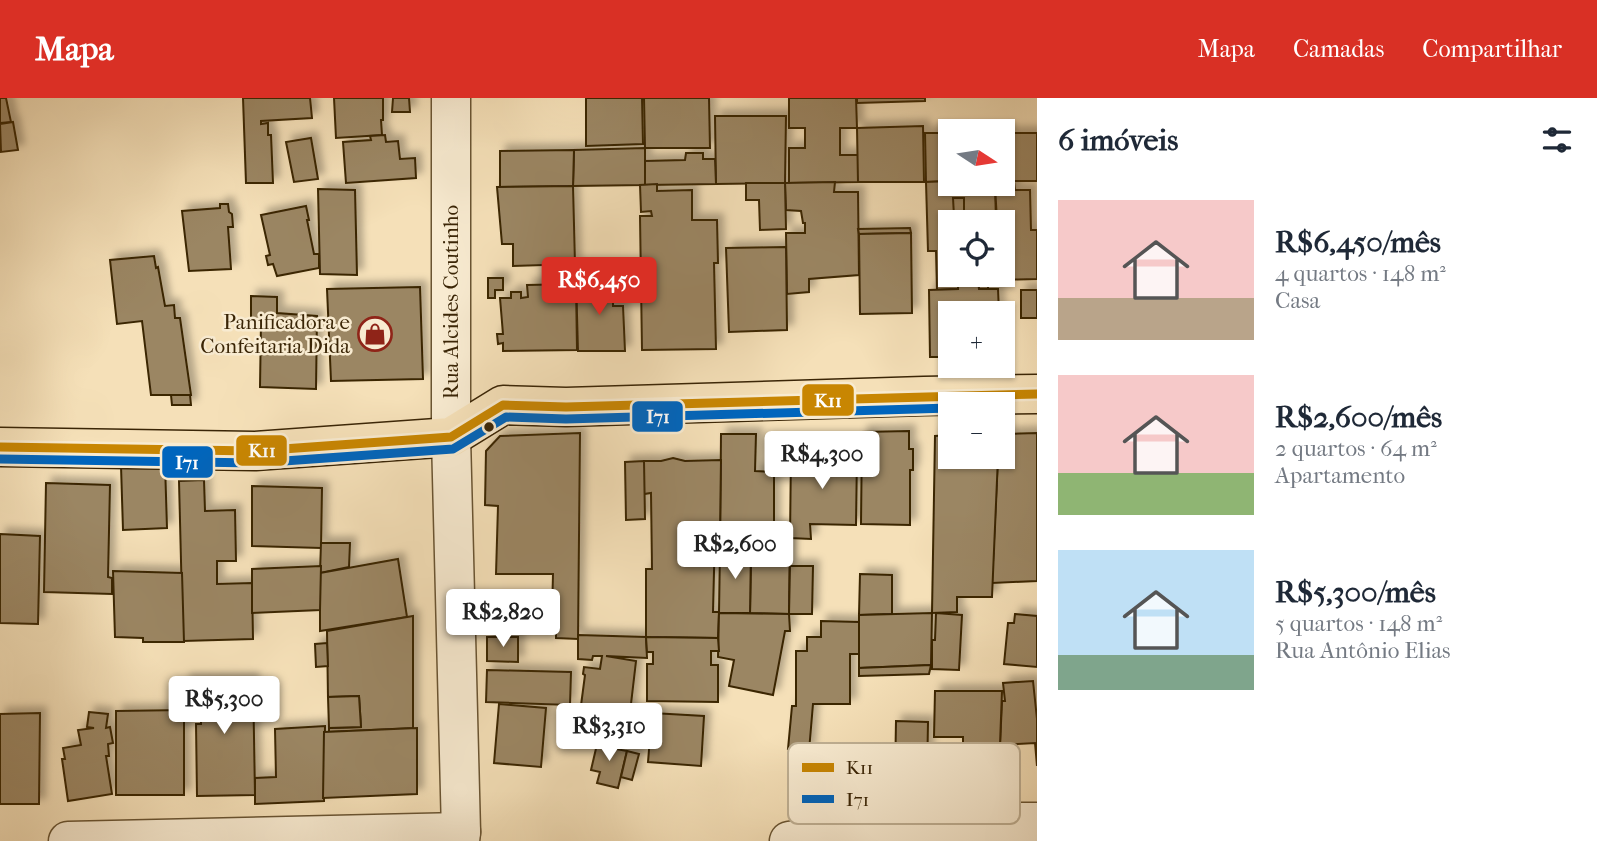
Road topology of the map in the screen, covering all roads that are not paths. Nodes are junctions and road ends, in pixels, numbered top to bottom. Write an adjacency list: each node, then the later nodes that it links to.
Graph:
1 (451, 98): 3 (street, Rua Alcides Coutinho)
2 (1037, 394): 3 (main road)
3 (451, 438): 4 (main road); 6 (street, Rua Alcides Coutinho)
4 (0, 447)
5 (963, 824): 8 (street)
6 (460, 837): 7 (street)
7 (68, 841)
8 (789, 841)

